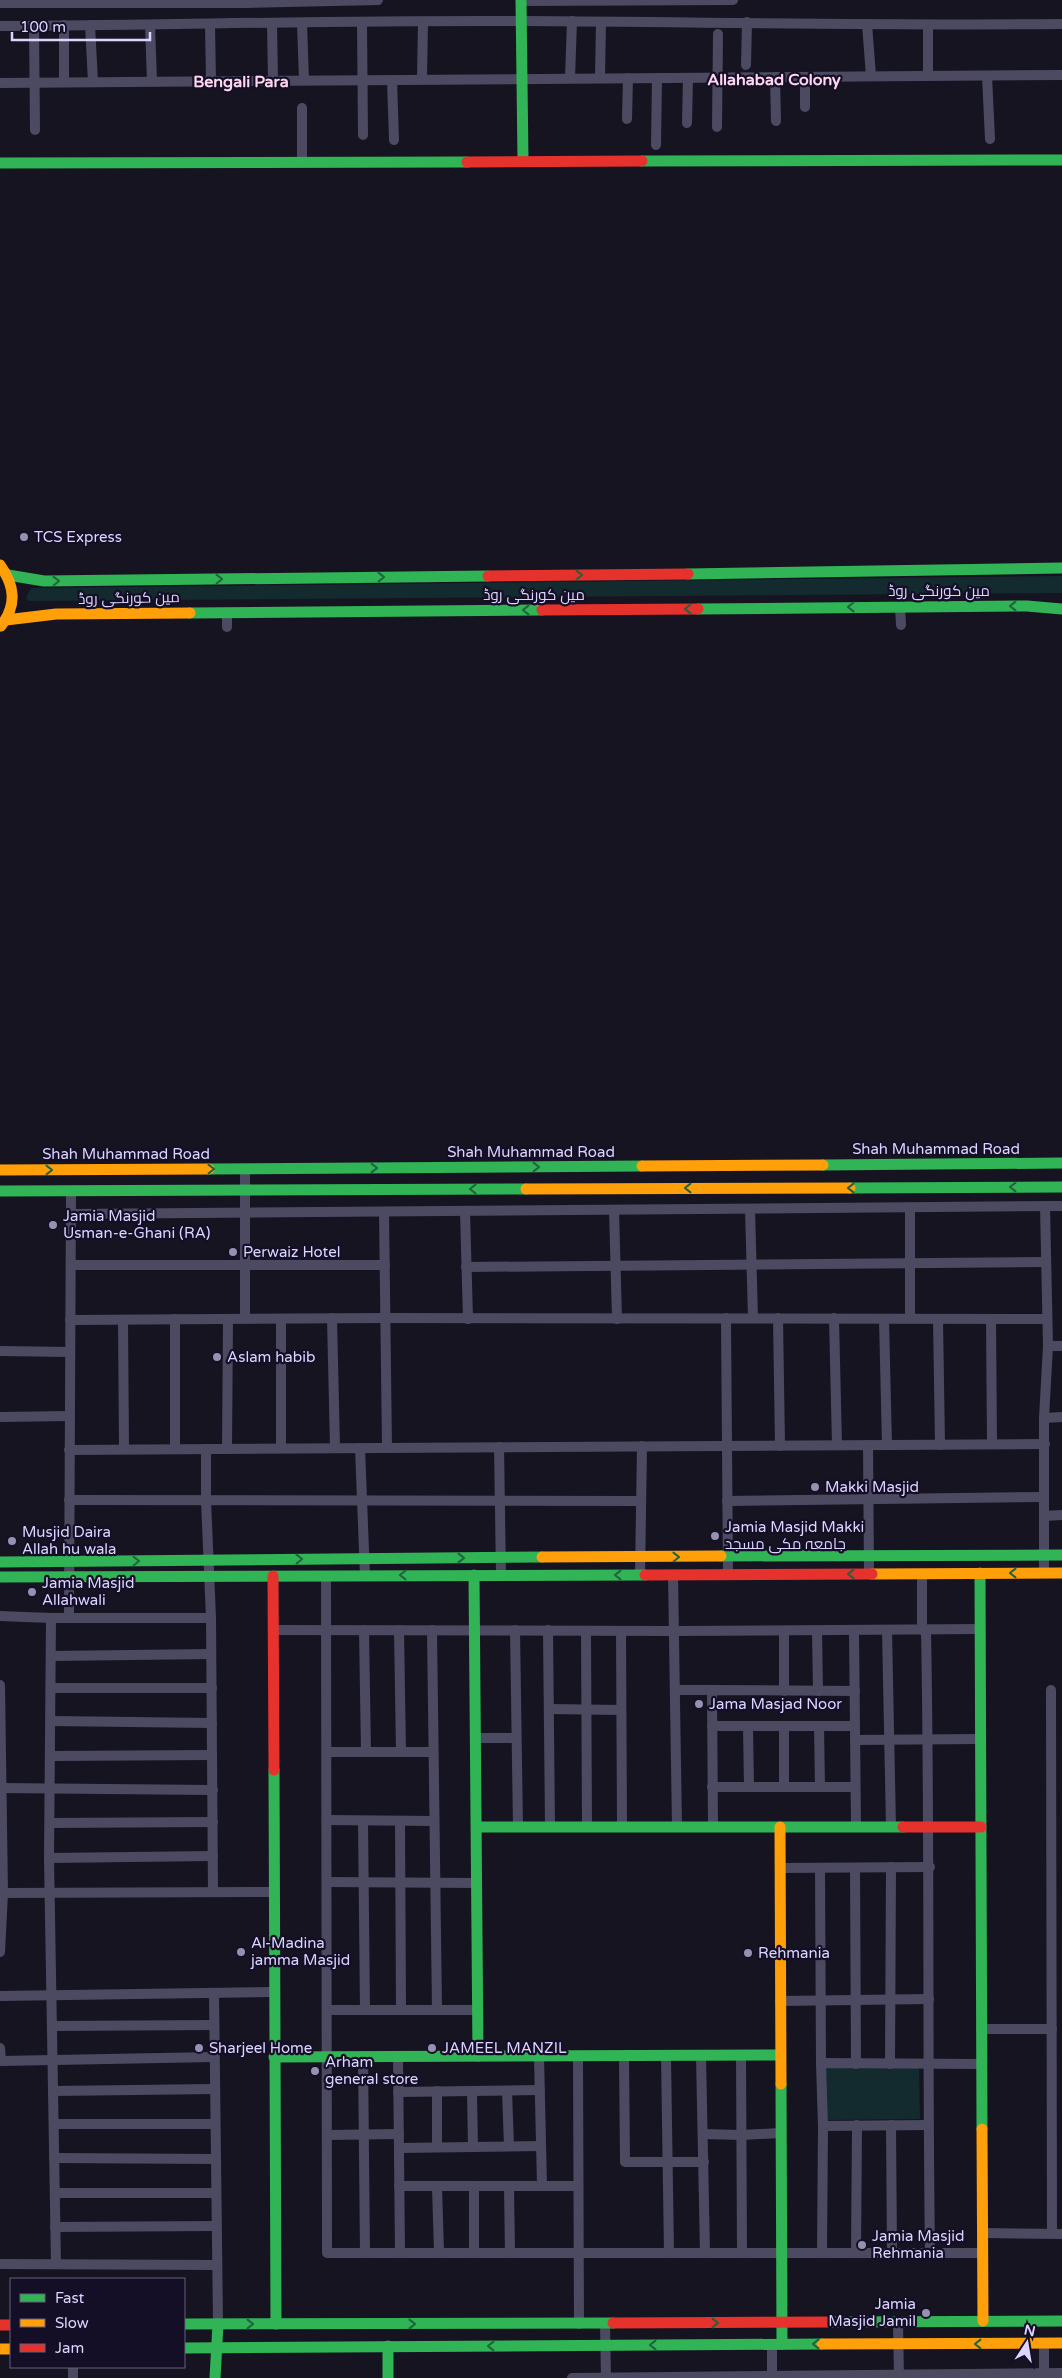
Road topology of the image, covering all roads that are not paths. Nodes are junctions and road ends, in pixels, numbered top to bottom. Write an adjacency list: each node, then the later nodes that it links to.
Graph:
1 (378, 0): 4 (street)
2 (521, 0): 3 (street); 6 (street)
3 (733, 0)
4 (189, 1): 5 (street)
5 (0, 3)
6 (521, 21): 7 (street); 8 (street); 37 (street)
7 (423, 22): 11 (street); 42 (street)
8 (572, 22): 9 (street); 31 (street)
9 (601, 22): 10 (street); 32 (street)
10 (747, 22): 14 (street); 24 (street)
11 (362, 23): 13 (street); 40 (street)
12 (272, 24): 13 (street); 19 (street); 38 (street)
13 (302, 24): 39 (street)
14 (868, 24): 20 (street); 26 (street)
15 (1062, 24): 20 (street)
16 (64, 25): 17 (street); 22 (street); 47 (street)
17 (90, 25): 18 (street); 48 (street)
18 (150, 25): 19 (street); 43 (street)
19 (210, 25): 44 (street)
20 (928, 25): 27 (street)
21 (0, 26): 22 (street)
22 (34, 26): 46 (street)
23 (718, 34): 36 (street)
24 (746, 65)
25 (1062, 75): 28 (street)
26 (871, 76): 27 (street); 30 (street)
27 (928, 76): 28 (street)
28 (987, 76): 57 (street)
29 (775, 77): 30 (street); 36 (street); 52 (street)
30 (805, 77): 49 (street)
31 (570, 78): 32 (street); 37 (street)
32 (600, 78): 33 (street)
33 (628, 78): 34 (street); 51 (street)
34 (657, 78): 35 (street); 59 (street)
35 (688, 78): 36 (street); 53 (street)
36 (718, 78): 54 (street)
37 (522, 79): 42 (street); 60 (street)
38 (273, 80): 39 (street); 44 (street)
39 (304, 80): 40 (street)
40 (363, 80): 41 (street); 56 (street)
41 (392, 80): 42 (street); 58 (street)
42 (422, 80)
43 (152, 81): 44 (street); 48 (street)
44 (211, 81)
45 (0, 82): 46 (street)
46 (35, 82): 47 (street); 55 (street)
47 (64, 82): 48 (street)
48 (93, 82)
49 (805, 107)
50 (302, 108): 62 (street)
51 (627, 119)
52 (776, 121)
53 (687, 123)
54 (717, 127)
55 (35, 130)
56 (363, 135)
57 (990, 139)
58 (394, 140)
59 (656, 145)
60 (523, 160): 61 (street); 62 (street)
61 (1062, 160)
62 (302, 161): 63 (street)
63 (0, 163)
64 (0, 565): 66 (street)
65 (1062, 568): 66 (street, مین کورنگی روڈ, one-way to 65)
66 (8, 575): 70 (street)
67 (900, 607): 68 (street, مین کورنگی روڈ, one-way to 67); 69 (street, مین کورنگی روڈ, one-way to 69); 71 (street)
68 (1062, 609)
69 (227, 612): 70 (street, مین کورنگی روڈ); 72 (street)
70 (3, 624)
71 (901, 625)
72 (227, 627)
73 (1062, 1163): 74 (street, Shah Muhammad Road)
74 (599, 1166): 75 (street, Shah Muhammad Road, one-way to 74); 78 (street)
75 (245, 1169): 76 (street, Shah Muhammad Road, one-way to 75); 79 (street)
76 (0, 1170)
77 (1062, 1187): 78 (street, one-way to 78)
78 (599, 1189): 79 (street, one-way to 79)
79 (245, 1190): 81 (street); 89 (street)
80 (0, 1191): 81 (street)
81 (71, 1191): 90 (street)
82 (1045, 1206): 83 (street); 84 (street); 91 (street)
83 (1062, 1206)
84 (910, 1208): 85 (street); 92 (street)
85 (750, 1209): 86 (street); 96 (street)
86 (614, 1210): 87 (street); 97 (street)
87 (464, 1211): 88 (street); 98 (street)
88 (384, 1212): 89 (street); 95 (street)
89 (245, 1213): 90 (street); 94 (street)
90 (71, 1214): 93 (street)
91 (1045, 1262): 92 (street); 115 (street)
92 (910, 1264): 96 (street); 106 (street)
93 (71, 1265): 94 (street); 116 (street)
94 (245, 1265): 95 (street); 109 (street)
95 (385, 1265): 100 (street)
96 (752, 1265): 97 (street); 102 (street)
97 (615, 1266): 98 (street); 112 (street)
98 (466, 1267): 111 (street)
99 (332, 1318): 100 (street); 110 (street); 137 (street)
100 (385, 1318): 111 (street); 139 (street)
101 (726, 1318): 102 (street); 112 (street); 133 (street)
102 (753, 1318): 103 (street)
103 (778, 1318): 104 (street); 134 (street)
104 (834, 1318): 105 (street); 129 (street)
105 (884, 1318): 106 (street); 131 (street)
106 (910, 1318): 113 (street)
107 (175, 1319): 108 (street); 117 (street); 141 (street)
108 (228, 1319): 109 (street); 143 (street)
109 (245, 1319): 110 (street)
110 (281, 1319): 136 (street)
111 (468, 1319): 112 (street)
112 (617, 1319)
113 (938, 1319): 114 (street); 126 (street)
114 (991, 1319): 115 (street); 127 (street)
115 (1046, 1319): 118 (street)
116 (70, 1320): 117 (street); 121 (street)
117 (123, 1320): 140 (street)
118 (1048, 1346): 119 (street); 125 (street)
119 (1062, 1346)
120 (0, 1351): 121 (street)
121 (70, 1352): 122 (street)
122 (70, 1416): 123 (street); 144 (street)
123 (0, 1417)
124 (1062, 1417): 125 (street)
125 (1044, 1418): 128 (street)
126 (940, 1444): 127 (street); 131 (street)
127 (992, 1444): 128 (street)
128 (1045, 1444): 145 (street)
129 (836, 1445): 130 (street); 134 (street)
130 (868, 1445): 131 (street); 147 (street)
131 (886, 1445)
132 (642, 1446): 133 (street); 135 (street); 151 (street)
133 (727, 1446): 134 (street); 152 (street)
134 (780, 1446)
135 (499, 1447): 139 (street); 150 (street)
136 (281, 1448): 137 (street); 143 (street)
137 (336, 1448): 138 (street)
138 (360, 1448): 139 (street); 146 (street)
139 (387, 1448)
140 (124, 1449): 141 (street); 144 (street)
141 (175, 1449): 142 (street)
142 (206, 1449): 143 (street); 149 (street)
143 (227, 1449)
144 (69, 1450): 148 (street)
145 (1044, 1497): 147 (street); 154 (street)
146 (362, 1499): 149 (street); 150 (street); 159 (street)
147 (868, 1499): 152 (street); 155 (street)
148 (69, 1500): 149 (street); 164 (street)
149 (206, 1500): 162 (street)
150 (500, 1500): 151 (street); 160 (street)
151 (641, 1501): 161 (street)
152 (727, 1501): 158 (street)
153 (1062, 1515): 154 (street)
154 (1044, 1516): 156 (street)
155 (869, 1555): 156 (street); 158 (street); 170 (street)
156 (1044, 1555): 157 (street); 166 (street)
157 (1062, 1555)
158 (728, 1557): 161 (street, one-way to 158); 169 (street)
159 (364, 1558): 160 (street, one-way to 160); 162 (street, one-way to 159); 178 (street)
160 (501, 1558): 161 (street); 173 (street)
161 (641, 1558): 174 (street)
162 (209, 1560): 164 (street, one-way to 162); 175 (street)
163 (0, 1562): 164 (street)
164 (68, 1562): 180 (street)
165 (980, 1573): 166 (street, one-way to 165); 171 (street); 185 (street)
166 (1044, 1573): 167 (street)
167 (1062, 1573)
168 (673, 1574): 169 (street); 174 (street); 198 (street)
169 (728, 1574): 170 (street, one-way to 169)
170 (869, 1574): 171 (street)
171 (922, 1574): 195 (street)
172 (474, 1575): 173 (street); 178 (street, one-way to 178); 191 (street)
173 (501, 1575): 174 (street, one-way to 173)
174 (640, 1575)
175 (210, 1576): 176 (street); 180 (street); 184 (street)
176 (272, 1576): 177 (street); 186 (street)
177 (326, 1576): 178 (street); 187 (street)
178 (365, 1576)
179 (0, 1577): 180 (street)
180 (68, 1577): 183 (street)
181 (0, 1616): 182 (street)
182 (51, 1618): 183 (street); 203 (street)
183 (69, 1618): 184 (street)
184 (212, 1618): 202 (street)
185 (980, 1629): 195 (street); 226 (street)
186 (274, 1630): 187 (street); 274 (street)
187 (326, 1630): 188 (street); 229 (street)
188 (364, 1630): 189 (street); 230 (street)
189 (399, 1630): 190 (street); 231 (street)
190 (432, 1630): 191 (street); 232 (street)
191 (476, 1630): 192 (street); 223 (street)
192 (515, 1630): 193 (street); 224 (street)
193 (548, 1630): 196 (street); 214 (street)
194 (887, 1630): 195 (street); 201 (street); 228 (street)
195 (924, 1630): 225 (street)
196 (586, 1631): 197 (street); 213 (street)
197 (621, 1631): 198 (street); 215 (street)
198 (675, 1631): 199 (street); 207 (street)
199 (784, 1631): 200 (street); 209 (street)
200 (817, 1631): 201 (street); 211 (street)
201 (854, 1631): 212 (street)
202 (211, 1654): 203 (street); 206 (street)
203 (51, 1656): 205 (street)
204 (0, 1685): 240 (street)
205 (52, 1688): 206 (street); 216 (street)
206 (212, 1688): 217 (street)
207 (676, 1690): 208 (street); 254 (street)
208 (712, 1690): 209 (street); 218 (street)
209 (784, 1690): 211 (street)
210 (1051, 1690): 295 (street)
211 (818, 1691): 212 (street)
212 (855, 1691): 222 (street)
213 (588, 1709): 214 (street); 215 (street); 252 (street)
214 (549, 1710): 251 (street)
215 (621, 1710): 253 (street)
216 (51, 1721): 217 (street); 234 (street)
217 (212, 1723): 233 (street)
218 (712, 1726): 219 (street); 235 (street)
219 (748, 1726): 220 (street); 236 (street)
220 (784, 1726): 221 (street); 237 (street)
221 (819, 1726): 222 (street); 238 (street)
222 (855, 1726): 227 (street)
223 (476, 1738): 224 (street); 249 (street)
224 (516, 1738): 250 (street)
225 (928, 1739): 226 (street); 228 (street); 260 (street)
226 (979, 1739): 258 (street)
227 (855, 1740): 228 (street); 239 (street)
228 (889, 1740): 259 (street)
229 (327, 1752): 230 (street); 243 (street)
230 (366, 1752): 231 (street)
231 (401, 1752): 232 (street)
232 (433, 1752): 246 (street)
233 (212, 1755): 234 (street); 242 (street)
234 (50, 1756): 241 (street)
235 (712, 1787): 236 (street); 255 (street)
236 (749, 1787): 237 (street)
237 (784, 1787): 238 (street)
238 (820, 1787): 239 (street)
239 (855, 1787): 257 (street)
240 (1, 1788): 241 (street); 275 (street)
241 (51, 1789): 242 (street); 248 (street)
242 (213, 1790): 247 (street)
243 (327, 1820): 244 (street); 268 (street)
244 (363, 1821): 245 (street); 269 (street)
245 (400, 1821): 246 (street); 270 (street)
246 (434, 1821): 271 (street)
247 (213, 1822): 248 (street); 261 (street)
248 (50, 1823): 262 (street)
249 (477, 1827): 250 (street); 272 (street)
250 (518, 1827): 251 (street)
251 (550, 1827): 252 (street)
252 (587, 1827): 253 (street)
253 (622, 1827): 254 (street)
254 (677, 1827): 255 (street)
255 (713, 1827): 256 (street)
256 (780, 1827): 257 (street); 265 (street)
257 (856, 1827): 259 (street)
258 (981, 1827): 260 (street); 294 (street)
259 (890, 1828): 260 (street)
260 (930, 1828): 264 (street)
261 (213, 1856): 262 (street); 273 (street)
262 (49, 1858): 276 (street)
263 (891, 1867): 264 (street); 267 (street); 282 (street)
264 (930, 1867): 283 (street)
265 (780, 1868): 266 (street); 286 (street)
266 (820, 1868): 267 (street); 284 (street)
267 (855, 1868): 285 (street)
268 (327, 1882): 269 (street); 287 (street)
269 (364, 1882): 270 (street); 288 (street)
270 (400, 1883): 271 (street); 289 (street)
271 (434, 1883): 272 (street); 290 (street)
272 (477, 1883): 291 (street)
273 (213, 1892): 274 (street); 276 (street)
274 (274, 1892): 278 (street)
275 (1, 1893): 276 (street); 277 (street)
276 (50, 1893): 280 (street)
277 (0, 1952)
278 (274, 1992): 279 (street); 309 (street)
279 (214, 1993): 280 (street); 292 (street)
280 (52, 1995): 281 (street); 293 (street)
281 (0, 1996)
282 (891, 1999): 283 (street); 285 (street); 313 (street)
283 (928, 1999): 314 (street)
284 (821, 2000): 285 (street); 286 (street); 311 (street)
285 (856, 2000): 312 (street)
286 (780, 2001): 298 (street)
287 (327, 2010): 288 (street); 299 (street)
288 (365, 2010): 289 (street)
289 (402, 2010): 290 (street)
290 (437, 2010): 291 (street)
291 (478, 2010): 302 (street)
292 (214, 2025): 293 (street); 308 (street)
293 (52, 2026): 310 (street)
294 (981, 2029): 295 (street); 315 (street)
295 (1052, 2029): 355 (street)
296 (0, 2048): 310 (street)
297 (741, 2055): 298 (street); 307 (street); 334 (street)
298 (780, 2055): 333 (street)
299 (328, 2056): 300 (street); 309 (street); 329 (street)
300 (363, 2056): 301 (street); 330 (street)
301 (398, 2056): 302 (street); 322 (street)
302 (478, 2056): 303 (street)
303 (540, 2056): 304 (street); 317 (street)
304 (578, 2056): 305 (street); 349 (street)
305 (624, 2056): 306 (street); 343 (street)
306 (666, 2056): 307 (street); 343 (street)
307 (701, 2056): 332 (street)
308 (214, 2057): 310 (street); 316 (street)
309 (274, 2057): 380 (street)
310 (53, 2060): 318 (street)
311 (821, 2063): 312 (street); 327 (street)
312 (856, 2064): 313 (street)
313 (890, 2064): 314 (street)
314 (928, 2064): 315 (street); 326 (street)
315 (982, 2064): 354 (street)
316 (215, 2089): 318 (street); 324 (street)
317 (540, 2090): 321 (street); 336 (street)
318 (53, 2091): 323 (street)
319 (437, 2091): 320 (street); 322 (street); 337 (street)
320 (472, 2091): 321 (street); 338 (street)
321 (507, 2091): 335 (street)
322 (398, 2092): 331 (street)
323 (54, 2124): 324 (street); 340 (street)
324 (215, 2124): 341 (street)
325 (891, 2125): 326 (street); 328 (street); 368 (street)
326 (928, 2125): 369 (street)
327 (823, 2126): 328 (street); 366 (street)
328 (857, 2126): 367 (street)
329 (327, 2134): 330 (street); 356 (street)
330 (364, 2134): 331 (street); 356 (street)
331 (399, 2134): 339 (street)
332 (703, 2134): 334 (street); 342 (street)
333 (780, 2134): 334 (street); 365 (street)
334 (741, 2136): 364 (street)
335 (508, 2146): 336 (street); 338 (street)
336 (541, 2146): 348 (street)
337 (437, 2147): 338 (street); 339 (street)
338 (473, 2147)
339 (399, 2148): 344 (street)
340 (54, 2158): 341 (street); 350 (street)
341 (216, 2159): 351 (street)
342 (704, 2162): 343 (street); 363 (street)
343 (668, 2163): 362 (street)
344 (399, 2186): 345 (street); 357 (street)
345 (437, 2186): 346 (street); 358 (street)
346 (474, 2186): 347 (street); 359 (street)
347 (509, 2186): 348 (street); 360 (street)
348 (542, 2186): 349 (street)
349 (578, 2186): 361 (street)
350 (55, 2193): 351 (street); 353 (street)
351 (216, 2193): 352 (street)
352 (216, 2226): 353 (street); 373 (street)
353 (55, 2228): 372 (street)
354 (983, 2233): 355 (street); 370 (street)
355 (1057, 2234)
356 (365, 2253): 357 (street)
357 (400, 2253): 358 (street)
358 (439, 2253): 359 (street)
359 (474, 2253): 360 (street)
360 (510, 2253): 361 (street)
361 (577, 2253): 362 (street); 382 (street)
362 (669, 2253): 363 (street)
363 (705, 2253): 364 (street)
364 (742, 2253): 365 (street)
365 (780, 2253): 366 (street); 376 (street)
366 (822, 2253): 367 (street)
367 (856, 2253): 368 (street)
368 (892, 2253): 369 (street)
369 (930, 2253): 370 (street)
370 (983, 2253): 374 (street)
371 (0, 2264): 372 (street)
372 (56, 2264): 373 (street)
373 (217, 2265): 379 (street)
374 (983, 2321): 375 (street); 377 (street)
375 (1062, 2321)
376 (781, 2322): 377 (street); 383 (street, one-way to 376); 385 (street)
377 (898, 2322): 386 (street)
378 (185, 2324): 379 (street)
379 (218, 2324): 380 (street, one-way to 380); 391 (street)
380 (276, 2324): 381 (street)
381 (394, 2324): 382 (street, one-way to 382); 389 (street)
382 (579, 2324): 383 (street)
383 (605, 2324): 388 (street)
384 (1062, 2342): 387 (street)
385 (777, 2344): 386 (street, one-way to 385); 388 (street, one-way to 388); 395 (street)
386 (899, 2344): 387 (street, one-way to 386); 393 (street)
387 (1044, 2344): 394 (street)
388 (606, 2345): 389 (street, one-way to 389); 399 (street)
389 (391, 2346): 391 (street); 397 (street)
390 (185, 2348): 391 (street)
391 (216, 2348): 396 (street)
392 (1062, 2373): 394 (street)
393 (899, 2376): 394 (street); 395 (street)
394 (1044, 2376)
395 (772, 2377): 399 (street)
396 (215, 2378)
397 (388, 2378)
398 (572, 2378): 399 (street)
399 (606, 2378)

